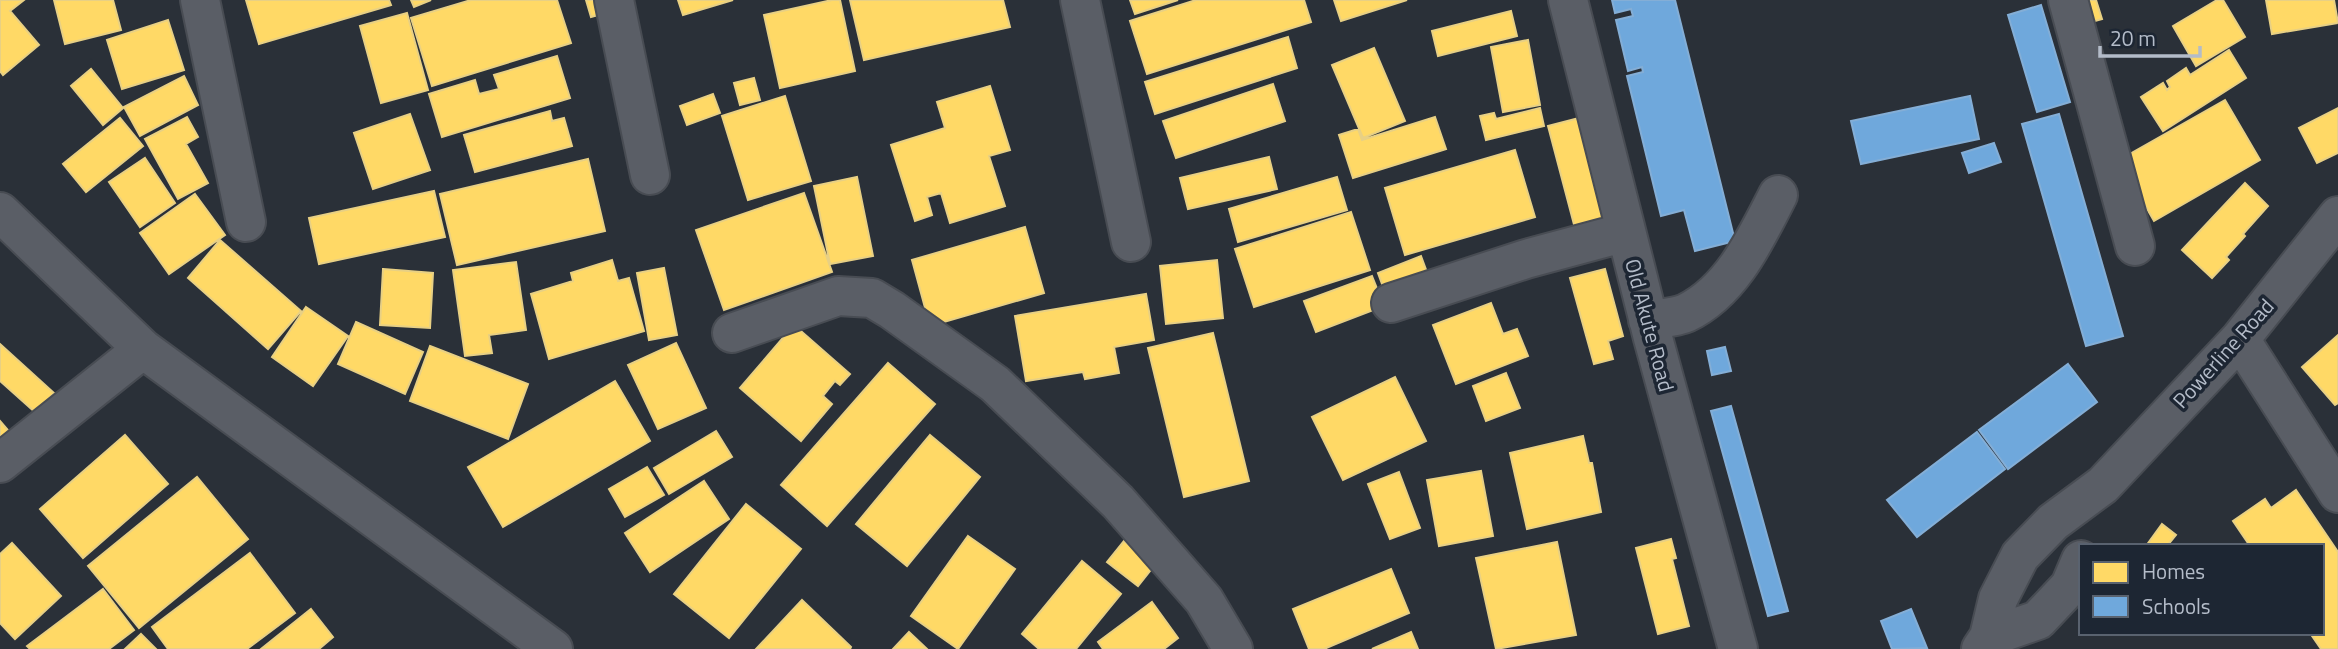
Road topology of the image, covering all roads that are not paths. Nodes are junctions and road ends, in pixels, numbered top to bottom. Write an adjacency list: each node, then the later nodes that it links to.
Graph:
1 (200, 0): 10 (street)
2 (614, 0): 6 (street)
3 (1080, 0): 12 (street)
4 (1568, 0): 11 (street, Old Akute Road)
5 (2068, 0): 13 (street)
6 (650, 175)
7 (1778, 195): 15 (street)
8 (0, 212): 18 (street)
9 (2338, 216): 17 (street, Powerline Road)
10 (246, 222)
11 (1626, 232): 14 (street); 15 (street, Old Akute Road)
12 (1131, 242)
13 (2135, 247)
14 (1391, 303)
15 (1648, 320): 27 (street, Old Akute Road)
16 (732, 333): 26 (street)
17 (2240, 339): 20 (street, Powerline Road); 21 (street)
18 (143, 349): 19 (street); 25 (street)
19 (0, 463)
20 (2103, 485): 22 (street, Powerline Road); 24 (street, Powerline Road)
21 (2338, 493)
22 (2088, 544)
23 (2079, 565): 24 (street, Powerline Road)
24 (1985, 643)
25 (553, 649)
26 (1233, 649)
27 (1738, 649)

